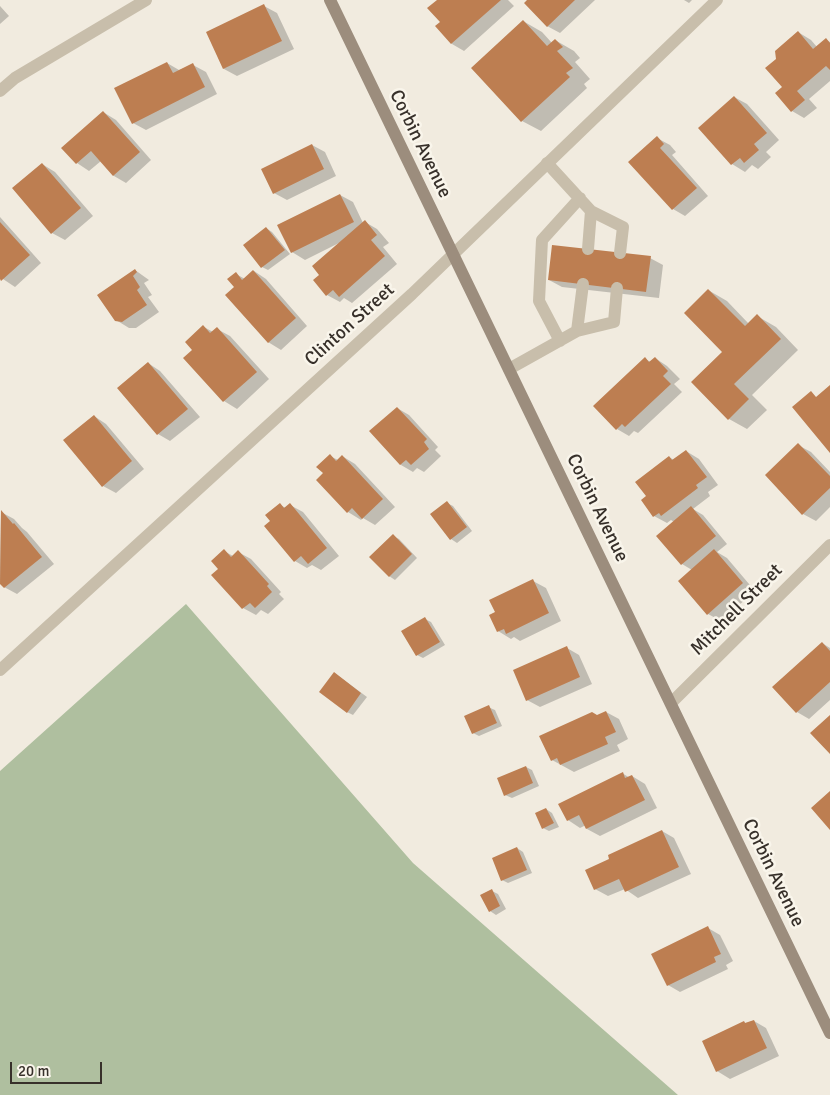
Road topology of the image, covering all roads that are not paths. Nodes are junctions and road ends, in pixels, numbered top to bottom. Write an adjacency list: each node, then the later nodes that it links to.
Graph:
1 (146, 0): 4 (street)
2 (330, 0): 9 (main road, Corbin Avenue)
3 (717, 0): 5 (street, Clinton Street)
4 (0, 91)
5 (548, 163): 6 (street); 9 (street, Clinton Street)
6 (580, 198): 7 (street); 14 (street)
7 (591, 211): 8 (street); 10 (street)
8 (588, 249)
9 (453, 253): 15 (main road, Corbin Avenue); 17 (street, Clinton Street)
10 (620, 253)
11 (583, 284): 13 (street)
12 (617, 288): 13 (street)
13 (577, 331): 14 (street)
14 (560, 341): 15 (street)
15 (509, 369): 18 (main road, Corbin Avenue)
16 (830, 545): 18 (street, Mitchell Street)
17 (0, 670)
18 (671, 703): 19 (main road, Corbin Avenue)
19 (830, 1033)

